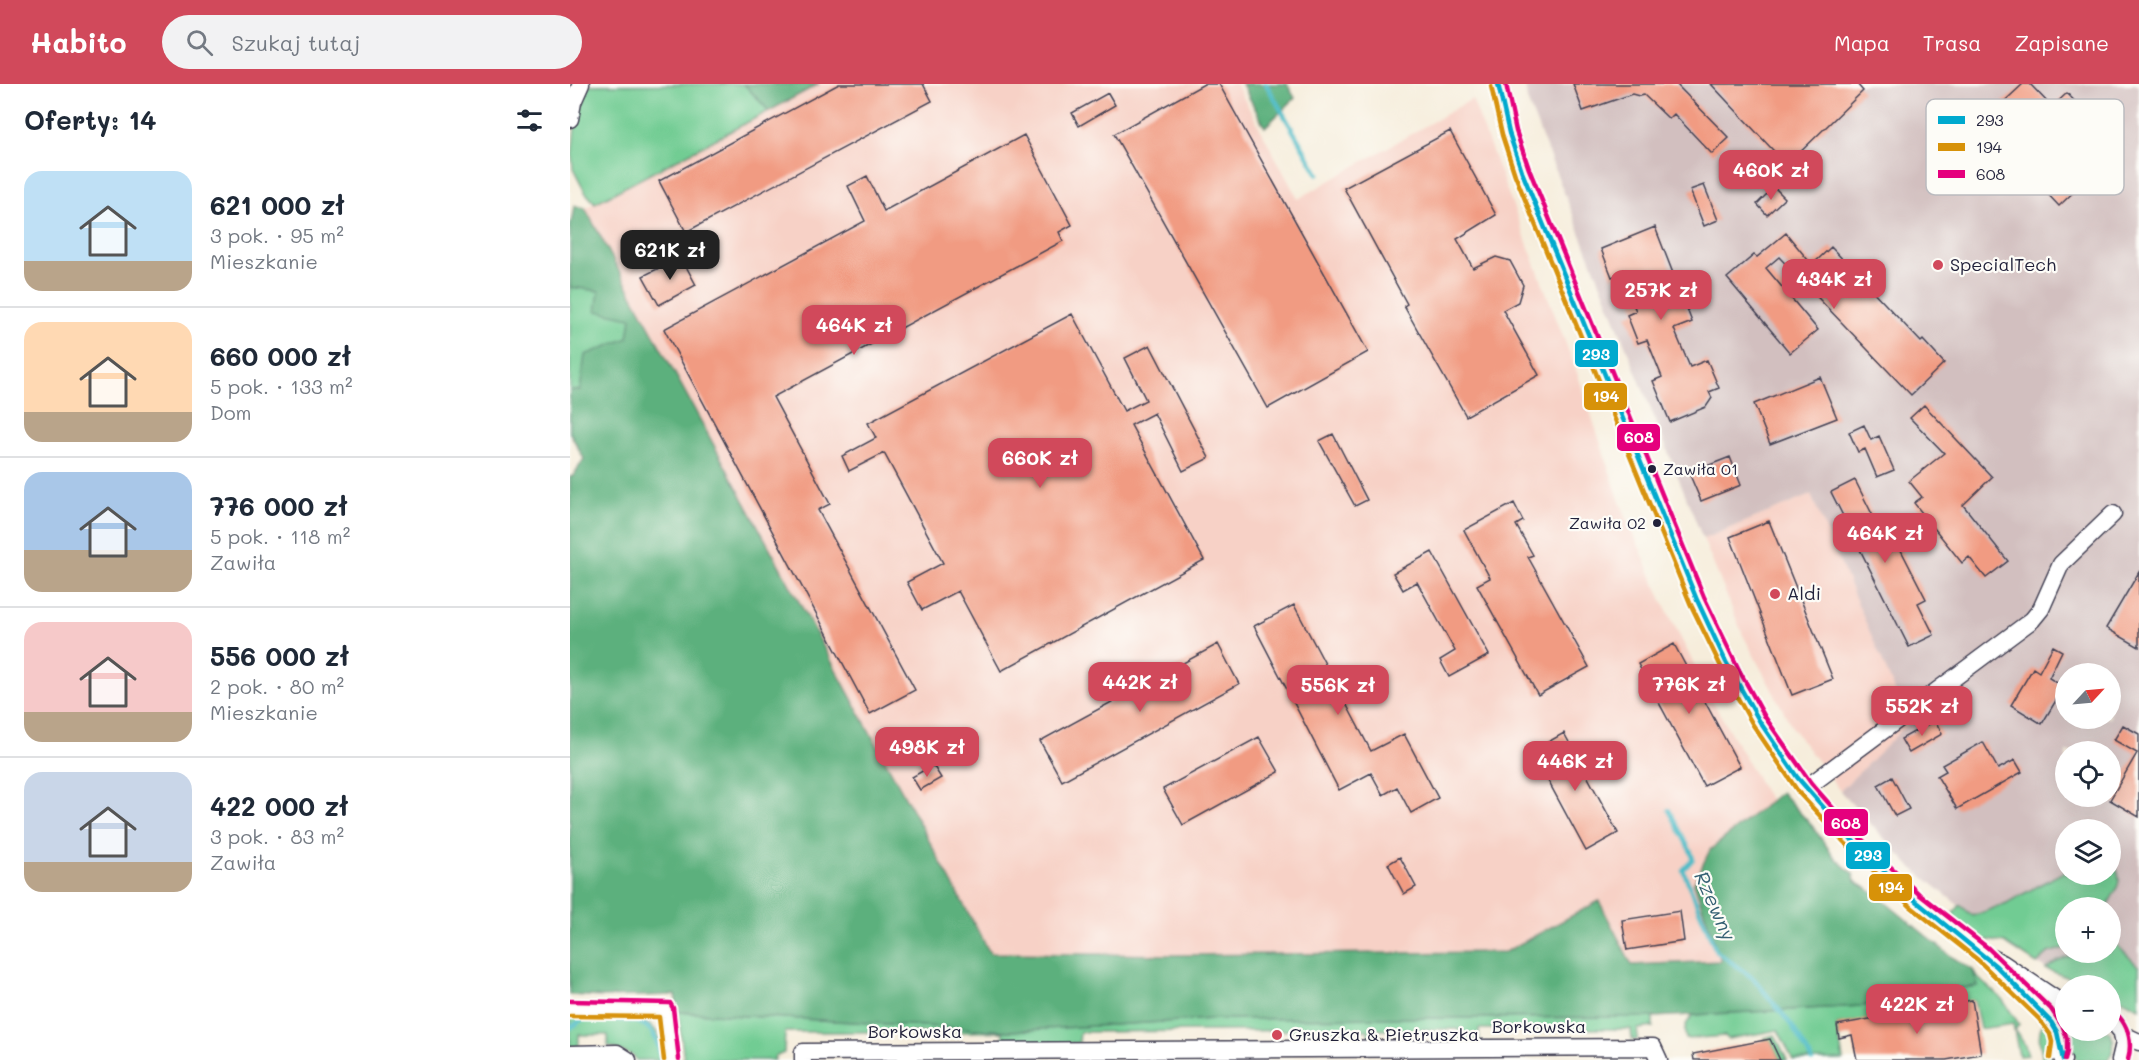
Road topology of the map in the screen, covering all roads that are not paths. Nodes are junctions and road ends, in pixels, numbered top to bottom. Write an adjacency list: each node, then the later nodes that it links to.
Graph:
1 (581, 84): 3 (street)
2 (1498, 84): 5 (street)
3 (570, 118)
4 (2113, 514): 5 (street)
5 (1806, 788): 6 (street)
6 (1977, 950): 7 (street); 12 (street)
7 (2055, 999)
8 (570, 1008): 17 (street)
9 (2121, 1029): 11 (street)
10 (2121, 1036): 20 (street)
11 (2139, 1042)
12 (2061, 1046)
13 (570, 1054): 16 (street)
14 (1269, 1054): 15 (street, Borkowska); 19 (street, Borkowska)
15 (1038, 1056): 18 (street, Borkowska)
16 (628, 1060)
17 (672, 1060)
18 (803, 1060)
19 (1659, 1060)
20 (2120, 1060)

